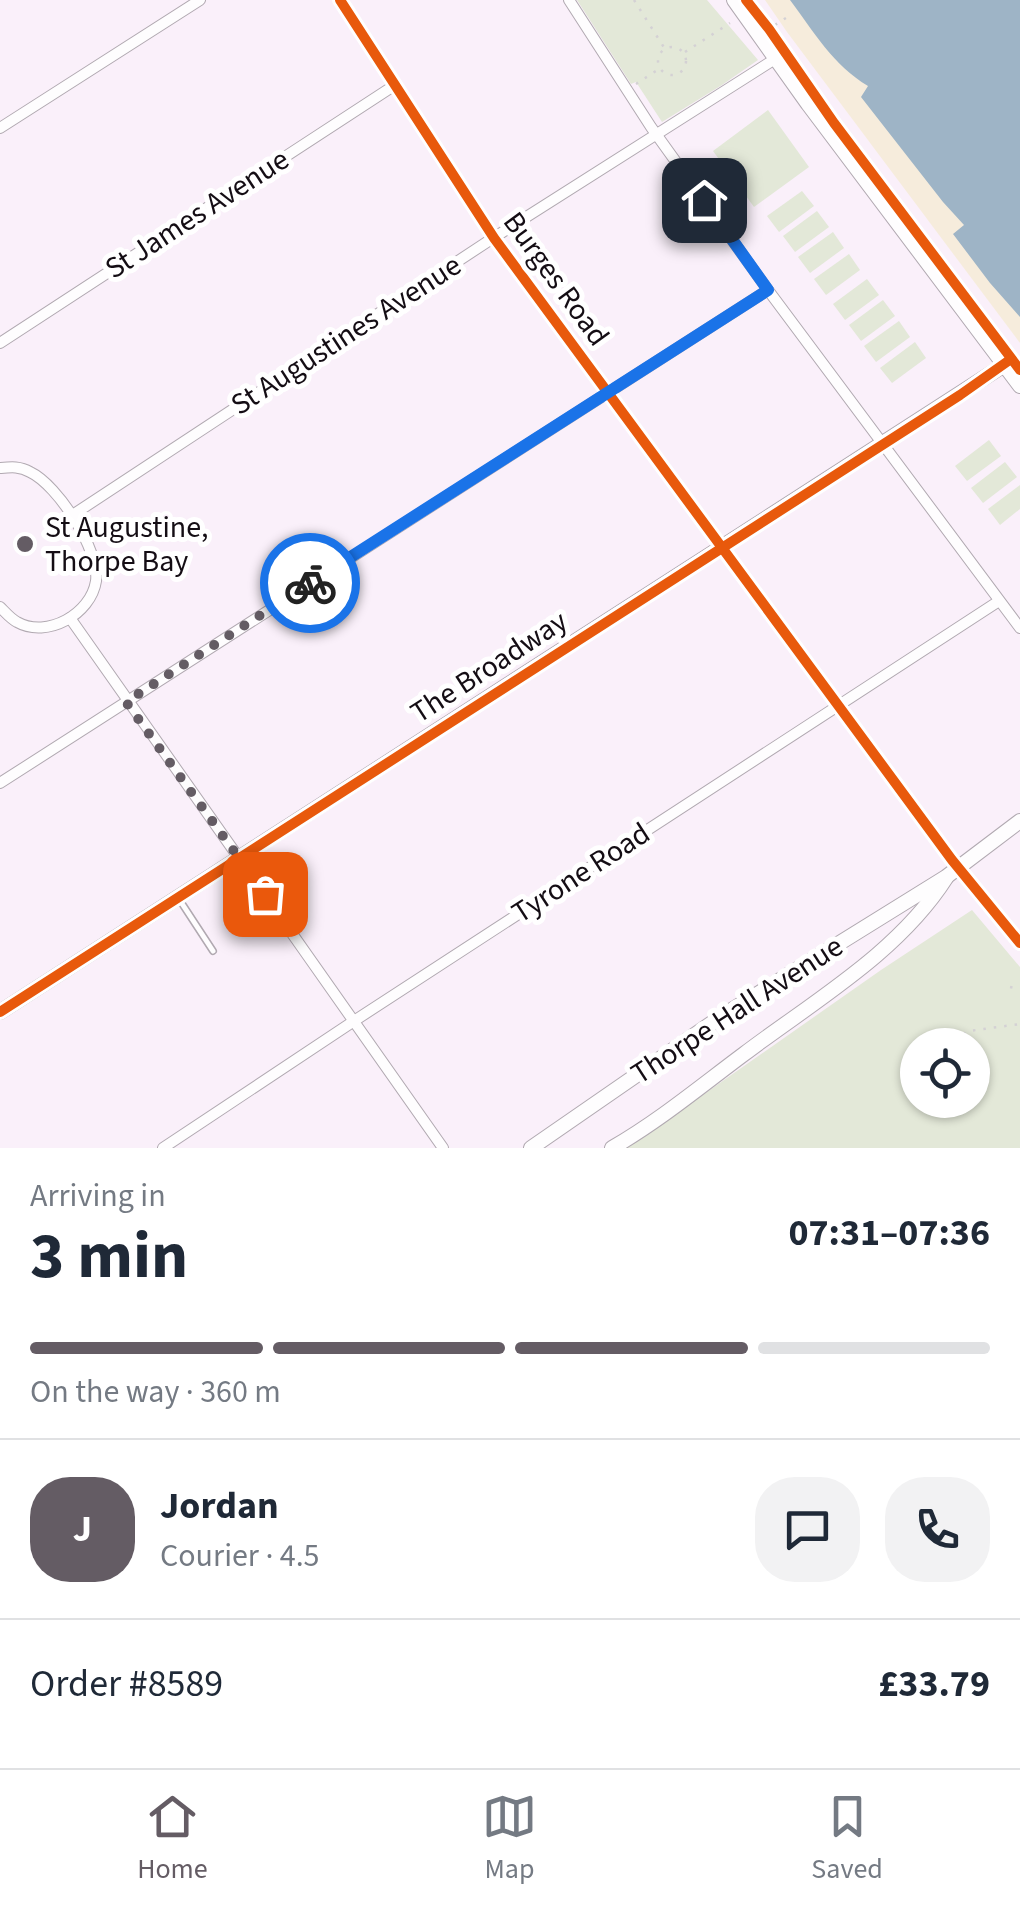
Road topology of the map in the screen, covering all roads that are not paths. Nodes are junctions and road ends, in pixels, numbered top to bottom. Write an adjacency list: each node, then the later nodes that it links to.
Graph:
1 (200, 0): 7 (street)
2 (340, 0): 6 (street, Burges Road)
3 (569, 0): 8 (street)
4 (734, 0): 5 (street)
5 (777, 51): 8 (street, St Augustines Avenue); 12 (street)
6 (395, 85): 9 (street, Burges Road); 11 (street, St James Avenue)
7 (0, 128)
8 (656, 133): 9 (street, St Augustines Avenue); 10 (street)
9 (494, 238): 14 (street, Burges Road); 17 (street, St Augustines Avenue)
10 (768, 290): 14 (street); 15 (street)
11 (0, 343)
12 (1004, 365): 13 (street); 15 (street, The Broadway)
13 (1020, 386)
14 (606, 393): 18 (street, Burges Road); 23 (street)
15 (884, 444): 18 (street, The Broadway); 19 (street)
16 (0, 468): 17 (street)
17 (71, 516): 21 (street)
18 (721, 548): 24 (street, Burges Road); 27 (street, The Broadway)
19 (999, 600): 22 (street); 24 (street, Tyrone Road)
20 (0, 607): 21 (street)
21 (70, 618): 23 (street)
22 (1020, 628)
23 (126, 702): 25 (street); 27 (street)
24 (837, 706): 28 (street, Burges Road); 33 (street, Tyrone Road)
25 (0, 783)
26 (1020, 821): 28 (street, Thorpe Hall Avenue)
27 (238, 857): 29 (street, The Broadway); 33 (street)
28 (952, 872): 30 (street, Burges Road); 36 (street, Thorpe Hall Avenue); 37 (street, Thorpe Hall Avenue)
29 (178, 897): 31 (lane); 32 (street, The Broadway)
30 (1020, 944)
31 (213, 950)
32 (0, 1012)
33 (354, 1021): 34 (street, Tyrone Road); 35 (street)
34 (164, 1148)
35 (443, 1148)
36 (531, 1148)
37 (612, 1148)

